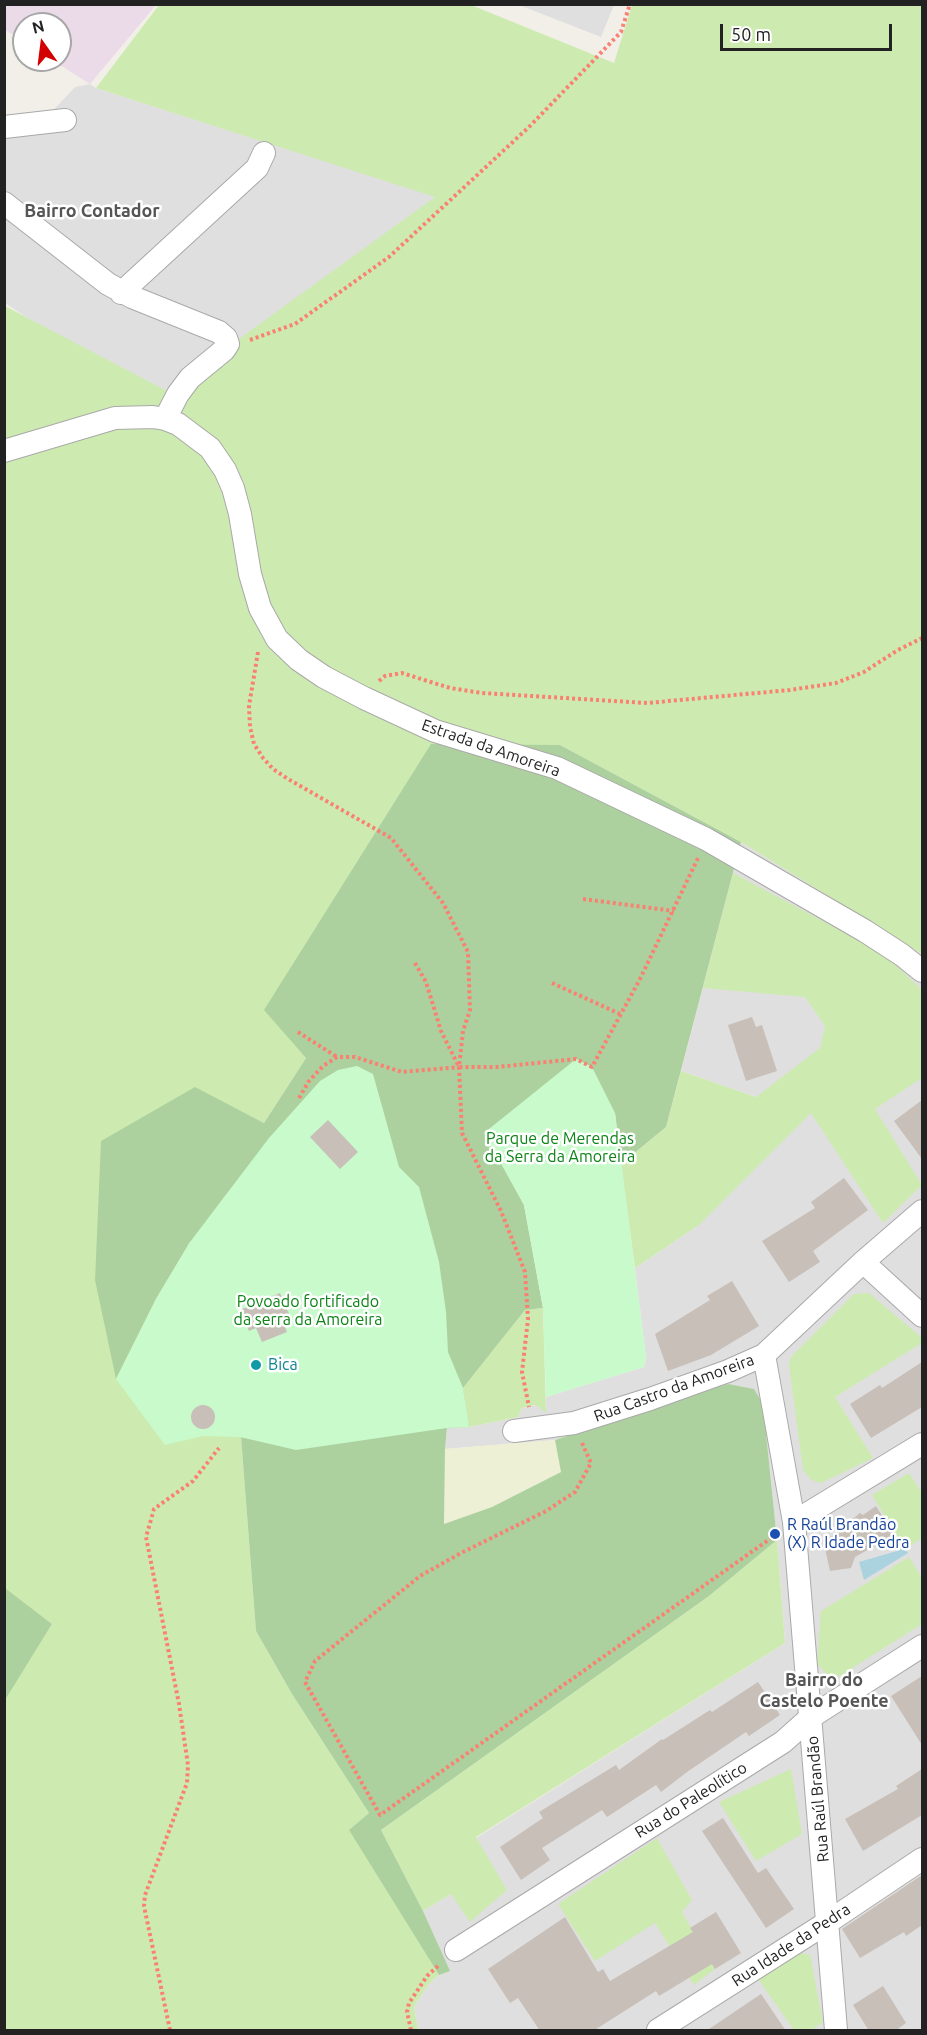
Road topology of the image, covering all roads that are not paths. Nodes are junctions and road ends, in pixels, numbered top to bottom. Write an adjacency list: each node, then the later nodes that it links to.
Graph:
1 (65, 120): 2 (street)
2 (4, 127)
3 (264, 153): 5 (street)
4 (4, 203): 5 (street)
5 (121, 292): 6 (street)
6 (165, 419): 7 (street, Estrada da Amoreira); 8 (street, Estrada da Amoreira)
7 (4, 451)
8 (922, 971)
9 (922, 1211): 10 (street, Rua Castro da Amoreira)
10 (863, 1262): 11 (street); 12 (street, Rua Castro da Amoreira)
11 (922, 1316)
12 (764, 1355): 13 (street, Rua Castro da Amoreira); 15 (street, Rua Raúl Brandão)
13 (514, 1431)
14 (922, 1444): 15 (street)
15 (794, 1522): 17 (street, Rua Raúl Brandão)
16 (922, 1646): 17 (street, Rua do Paleolítico)
17 (811, 1717): 19 (street, Rua Raúl Brandão); 20 (street, Rua do Paleolítico)
18 (922, 1859): 19 (street, Rua Idade da Pedra)
19 (828, 1922): 21 (street, Rua Idade da Pedra); 22 (street, Rua Raúl Brandão)
20 (456, 1950)
21 (658, 2031)
22 (836, 2031)

